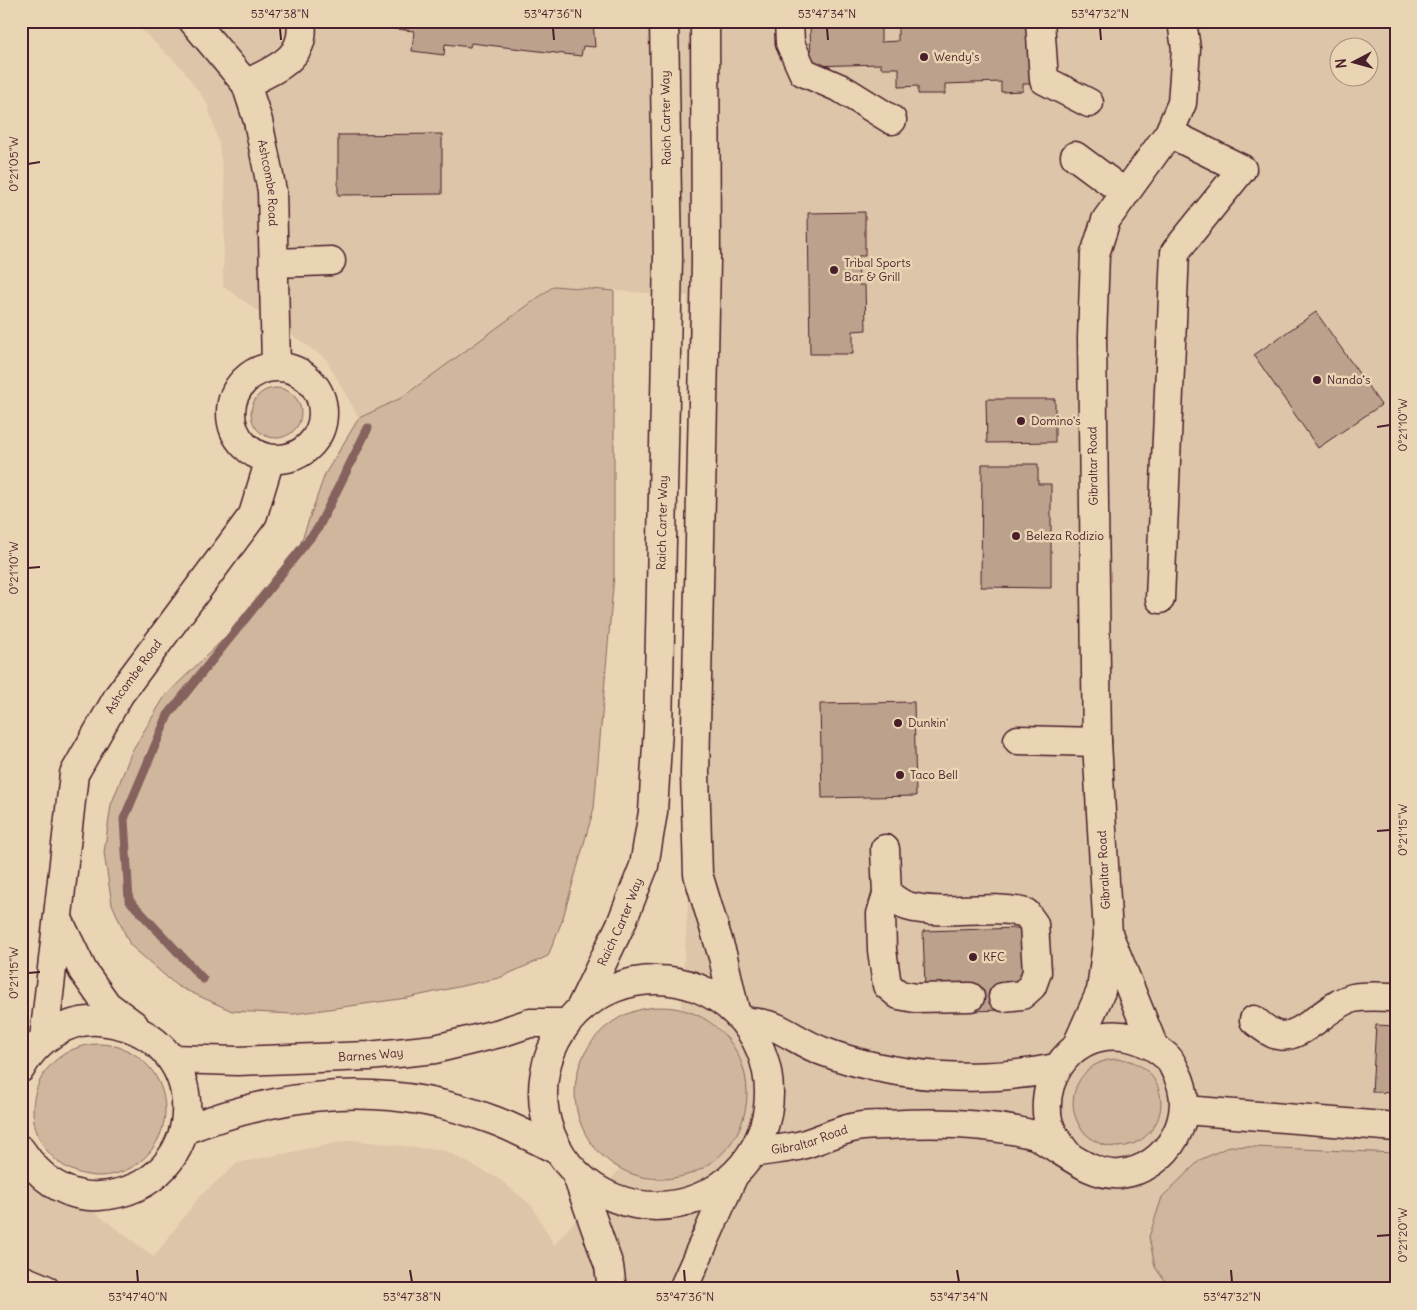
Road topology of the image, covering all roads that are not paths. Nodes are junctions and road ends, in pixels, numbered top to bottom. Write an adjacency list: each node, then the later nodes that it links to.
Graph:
1 (193, 21): 8 (main road, Ashcombe Road)
2 (301, 21): 8 (main road)
3 (664, 21): 28 (main road, Raich Carter Way)
4 (706, 21): 29 (main road)
5 (789, 21): 10 (main road)
6 (1040, 21): 9 (main road)
7 (1182, 21): 11 (main road, Gibraltar Road)
8 (246, 84): 15 (main road, Ashcombe Road)
9 (1090, 103)
10 (892, 120)
11 (1169, 133): 13 (main road, Gibraltar Road); 18 (main road)
12 (1075, 156): 13 (main road)
13 (1124, 193): 20 (main road, Gibraltar Road)
14 (331, 261): 15 (main road)
15 (274, 263): 16 (main road, Ashcombe Road)
16 (276, 366): 17 (main road); 17 (main road)
17 (270, 459): 23 (main road, Ashcombe Road)
18 (1160, 599)
19 (1018, 740): 20 (main road)
20 (1097, 742): 24 (main road, Gibraltar Road)
21 (885, 849): 22 (main road)
22 (887, 894): 25 (main road); 26 (main road)
23 (58, 919): 31 (main road); 32 (main road, Ashcombe Road)
24 (1108, 935): 33 (main road, Gibraltar Road); 34 (main road, Gibraltar Road)
25 (970, 997)
26 (1003, 997)
27 (1396, 997): 30 (main road)
28 (573, 1016): 29 (main road); 35 (main road, Barnes Way); 41 (main road, Raich Carter Way)
29 (739, 1016): 37 (main road); 42 (main road)
30 (1254, 1020)
31 (142, 1032): 32 (main road); 35 (main road)
32 (44, 1039): 36 (main road)
33 (1077, 1045): 34 (main road); 37 (main road)
34 (1153, 1045): 38 (main road)
35 (172, 1058): 40 (main road)
36 (21, 1068)
37 (1056, 1068): 43 (main road)
38 (1185, 1110): 39 (main road); 43 (main road)
39 (1396, 1127)
40 (184, 1130): 41 (main road); 44 (main road)
41 (559, 1151): 45 (main road)
42 (753, 1152): 43 (main road, Gibraltar Road); 46 (main road)
43 (1068, 1155)
44 (25, 1161)
45 (576, 1173): 46 (main road); 49 (main road)
46 (733, 1177): 50 (main road)
47 (21, 1279): 48 (main road)
48 (45, 1289)
49 (612, 1289)
50 (683, 1289)

